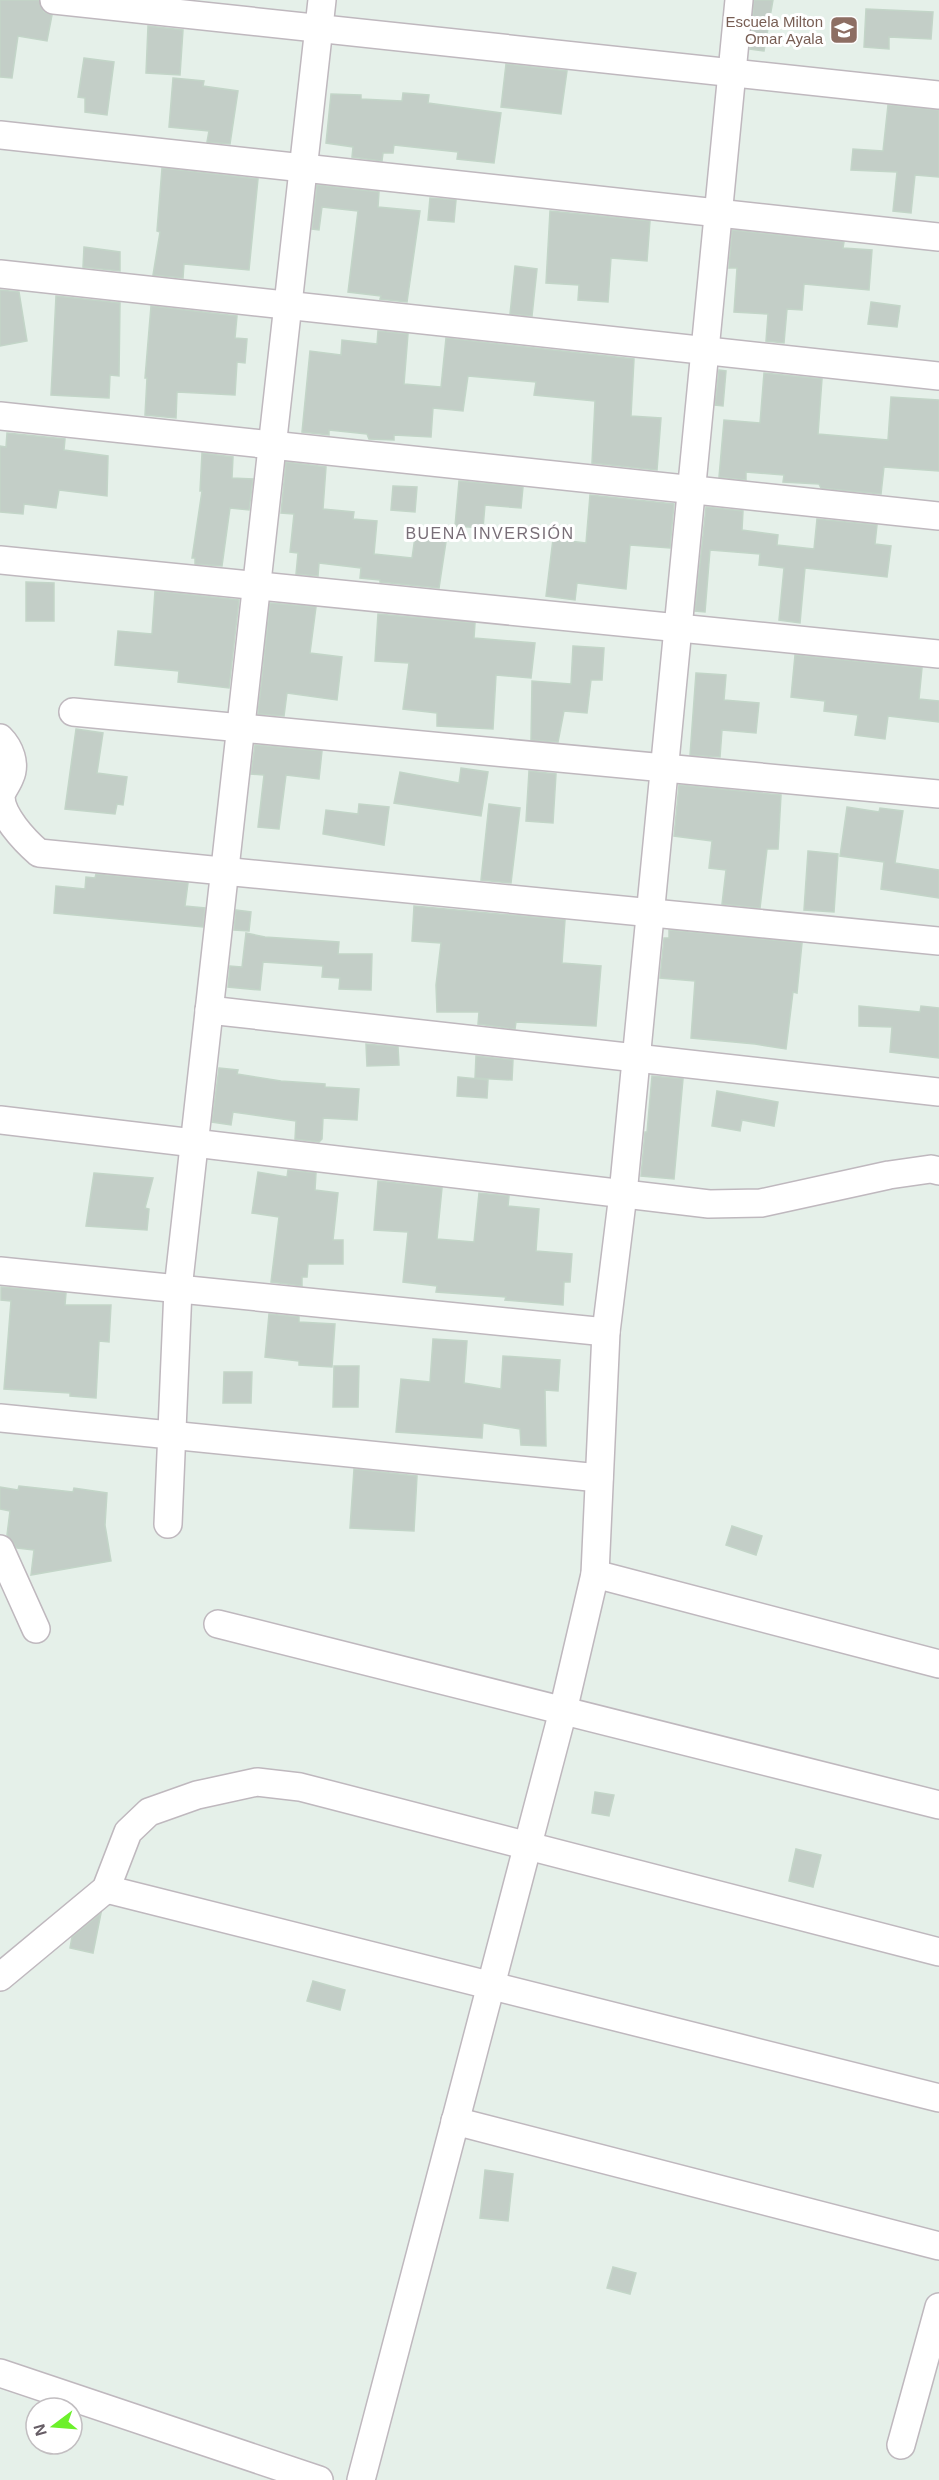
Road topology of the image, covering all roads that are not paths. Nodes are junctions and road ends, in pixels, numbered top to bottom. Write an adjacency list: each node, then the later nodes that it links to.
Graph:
1 (54, 0): 4 (street)
2 (322, 0): 4 (street)
3 (739, 0): 5 (street)
4 (319, 28): 5 (street); 8 (street)
5 (732, 73): 6 (street); 9 (street)
6 (939, 95)
7 (0, 135): 8 (street)
8 (303, 168): 9 (street); 12 (street)
9 (718, 213): 10 (street); 13 (street)
10 (939, 237)
11 (0, 274): 12 (street)
12 (288, 305): 13 (street); 16 (street)
13 (705, 351): 14 (street); 17 (street)
14 (939, 376)
15 (0, 416): 16 (street)
16 (272, 446): 17 (street); 20 (street)
17 (691, 490): 18 (street); 21 (street)
18 (939, 516)
19 (0, 560): 20 (street)
20 (257, 585): 21 (street); 24 (street)
21 (678, 628): 22 (street); 26 (street)
22 (939, 654)
23 (73, 712): 24 (street)
24 (241, 728): 26 (street); 28 (street)
25 (0, 738): 28 (street)
26 (665, 768): 27 (street); 29 (street)
27 (939, 794)
28 (225, 871): 29 (street); 31 (street)
29 (650, 913): 30 (street); 32 (street)
30 (939, 941)
31 (209, 1010): 32 (street); 35 (street)
32 (637, 1058): 33 (street); 37 (street)
33 (939, 1092)
34 (0, 1120): 35 (street)
35 (195, 1143): 37 (street); 39 (street)
36 (939, 1170): 37 (street)
37 (623, 1194): 40 (street)
38 (0, 1271): 39 (street)
39 (178, 1289): 40 (street); 42 (street)
40 (606, 1332): 43 (street)
41 (0, 1418): 42 (street)
42 (172, 1435): 43 (street); 44 (street)
43 (599, 1478): 46 (street)
44 (168, 1524)
45 (0, 1549): 48 (street)
46 (595, 1574): 49 (street); 50 (street)
47 (218, 1624): 50 (street)
48 (36, 1629)
49 (939, 1664)
50 (563, 1710): 51 (street); 55 (street)
51 (939, 1805)
52 (106, 1889): 53 (street); 54 (street); 55 (street)
53 (939, 1952)
54 (0, 1977)
55 (491, 1984): 56 (street); 57 (street)
56 (939, 2097)
57 (455, 2121): 58 (street); 63 (street)
58 (939, 2246)
59 (939, 2307): 61 (street)
60 (0, 2373): 62 (street)
61 (901, 2445)
62 (319, 2480)
63 (361, 2480)

